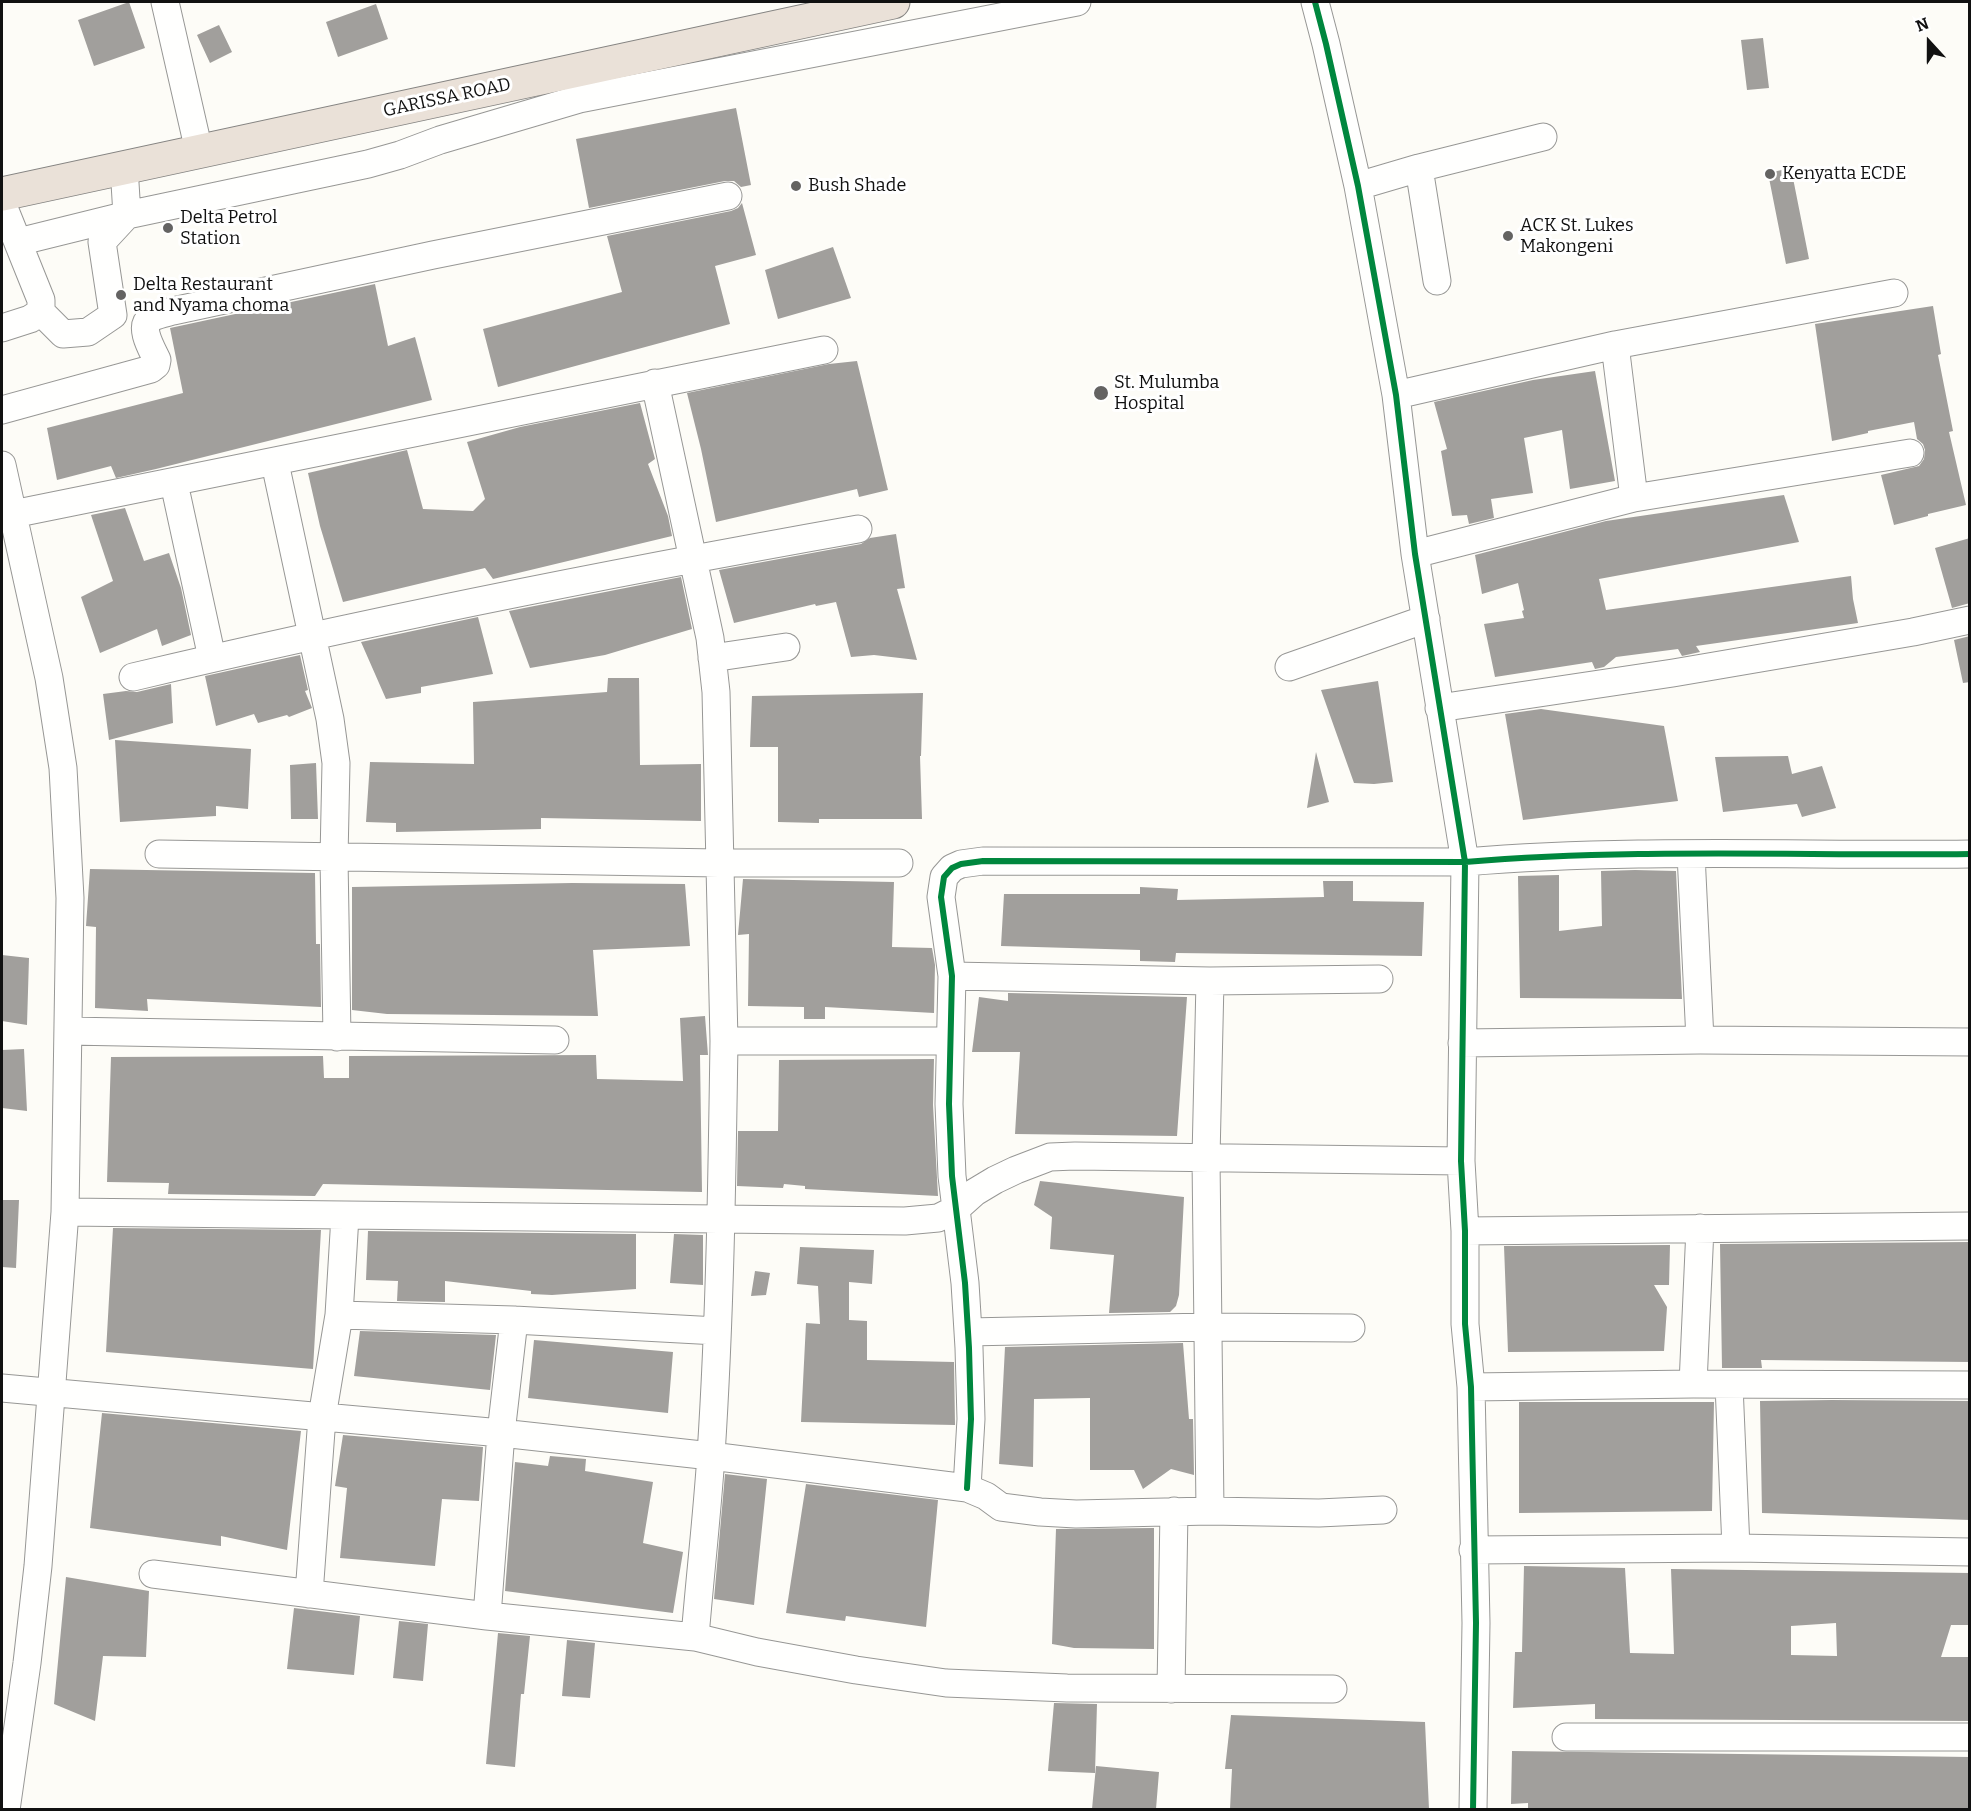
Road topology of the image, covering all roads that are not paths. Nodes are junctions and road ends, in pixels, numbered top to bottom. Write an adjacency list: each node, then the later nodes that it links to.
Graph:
1 (165, 2): 6 (street)
2 (893, 2): 6 (highway, GARISSA ROAD)
3 (1077, 2): 13 (street)
4 (1315, 2): 9 (street)
5 (1543, 137): 8 (street)
6 (199, 151): 7 (highway, GARISSA ROAD)
7 (124, 167): 10 (highway, GARISSA ROAD); 13 (street)
8 (1419, 168): 9 (street); 15 (street)
9 (1358, 186): 22 (street)
10 (2, 194)
11 (728, 196): 23 (street)
12 (2, 203): 14 (street)
13 (127, 215): 14 (street); 17 (street)
14 (18, 242): 17 (street)
15 (1437, 281)
16 (1893, 293): 19 (street)
17 (41, 312): 18 (street)
18 (2, 328)
19 (1615, 345): 22 (street); 28 (street)
20 (824, 350): 21 (street)
21 (655, 383): 25 (street); 32 (street)
22 (1396, 394): 31 (street)
23 (2, 410)
24 (1910, 453): 28 (street)
25 (275, 463): 27 (street); 35 (street)
26 (2, 465): 29 (street)
27 (174, 483): 29 (street); 37 (street)
28 (1634, 498): 31 (street)
29 (13, 514): 52 (street)
30 (858, 529): 32 (street)
31 (1415, 555): 33 (street)
32 (693, 559): 35 (street); 38 (street)
33 (1426, 619): 39 (street); 41 (street)
34 (1970, 620): 41 (street)
35 (312, 637): 37 (street); 45 (street)
36 (786, 647): 38 (street)
37 (212, 658): 40 (street)
38 (712, 658): 47 (street)
39 (1289, 667)
40 (133, 677)
41 (1439, 708): 46 (street)
42 (159, 854): 45 (street)
43 (1691, 854): 44 (street); 46 (street); 55 (street)
44 (1970, 854)
45 (334, 858): 47 (street); 53 (street)
46 (1465, 862): 49 (street); 59 (street)
47 (719, 863): 48 (street); 56 (street)
48 (899, 863)
49 (952, 976): 51 (street); 57 (street)
50 (1379, 979): 51 (street)
51 (1210, 981): 60 (street)
52 (68, 1031): 53 (street); 63 (street)
53 (337, 1036): 54 (street)
54 (555, 1040)
55 (1700, 1040): 58 (street); 59 (street)
56 (724, 1041): 57 (street); 65 (street)
57 (950, 1041): 62 (street)
58 (1970, 1042)
59 (1462, 1043): 61 (street)
60 (1206, 1158): 61 (street); 62 (street); 71 (street)
61 (1461, 1161): 68 (street)
62 (956, 1209): 65 (street); 74 (street)
63 (65, 1212): 64 (street); 80 (street)
64 (345, 1216): 65 (street); 69 (street)
65 (722, 1218): 73 (street)
66 (1970, 1226): 67 (street)
67 (1700, 1228): 68 (street); 75 (street)
68 (1465, 1231): 78 (street)
69 (339, 1315): 70 (street); 81 (street)
70 (514, 1320): 73 (street); 82 (street)
71 (1208, 1327): 72 (street); 74 (street); 87 (street)
72 (1351, 1328)
73 (717, 1330): 83 (street)
74 (968, 1332): 84 (street)
75 (1693, 1384): 76 (street); 78 (street)
76 (1729, 1385): 77 (street); 88 (street)
77 (1970, 1385)
78 (1470, 1387): 89 (street)
79 (2, 1388): 80 (street)
80 (52, 1392): 81 (street); 99 (street)
81 (322, 1417): 82 (street); 92 (street)
82 (501, 1432): 83 (street); 93 (street)
83 (711, 1456): 84 (street); 94 (street)
84 (967, 1488): 86 (street)
85 (1383, 1510): 87 (street)
86 (1174, 1511): 87 (street); 95 (street)
87 (1210, 1511)
88 (1736, 1548): 89 (street); 90 (street)
89 (1473, 1550): 100 (street)
90 (1970, 1552)
91 (153, 1574): 92 (street)
92 (309, 1594): 93 (street)
93 (487, 1616): 94 (street)
94 (694, 1636): 95 (street)
95 (1171, 1689): 96 (street)
96 (1333, 1689)
97 (1566, 1737): 98 (street)
98 (1970, 1737)
99 (6, 1809)
100 (1473, 1809)

